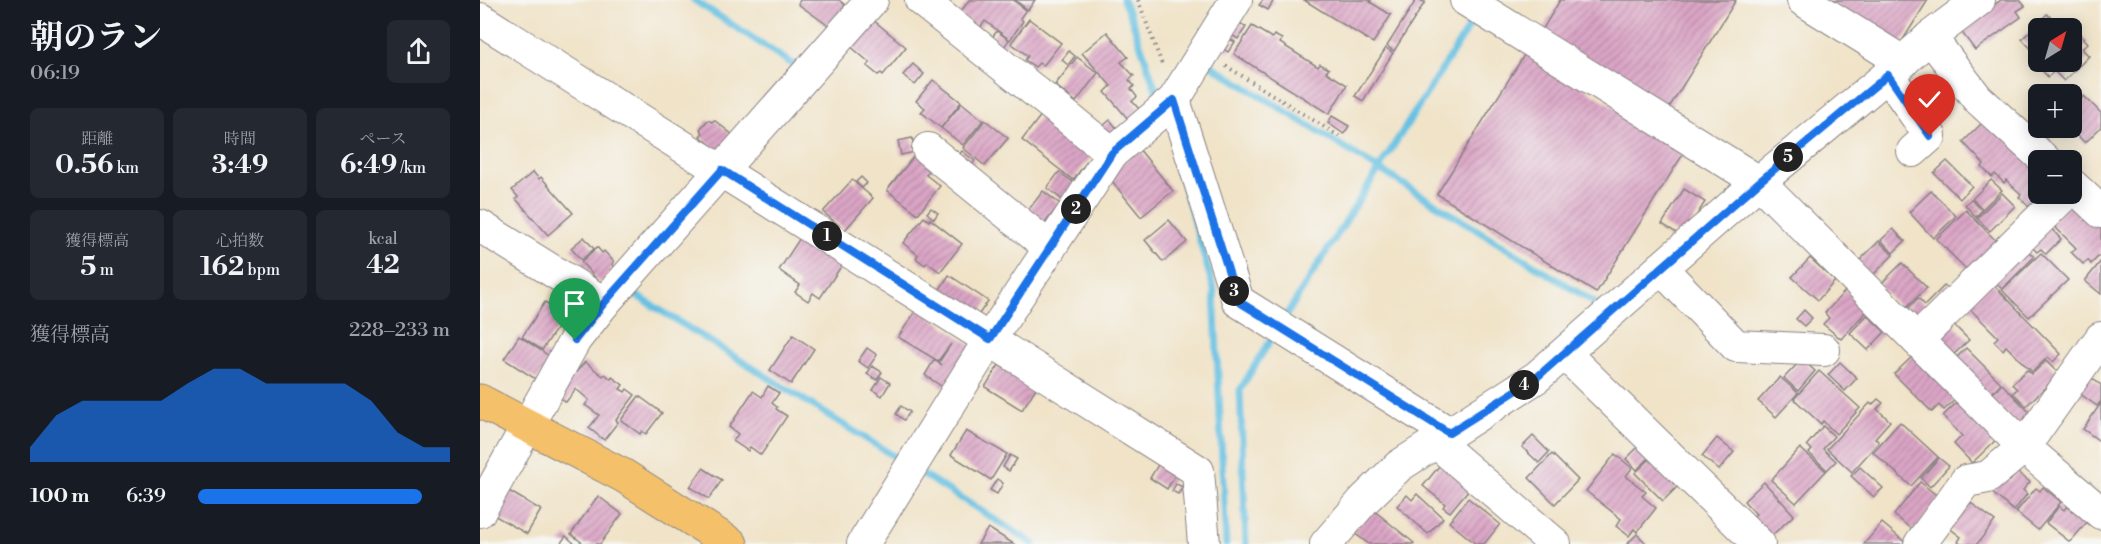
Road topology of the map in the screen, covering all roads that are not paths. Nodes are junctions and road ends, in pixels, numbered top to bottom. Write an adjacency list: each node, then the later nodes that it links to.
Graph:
1 (872, 0): 15 (street)
2 (921, 0): 14 (street)
3 (1236, 0): 10 (street)
4 (1466, 0): 16 (street)
5 (1803, 0): 9 (street)
6 (1979, 0): 8 (street)
7 (480, 19): 15 (street)
8 (1930, 37): 9 (street); 12 (street)
9 (1896, 68): 13 (street); 16 (street)
10 (1174, 100): 14 (street); 31 (street)
11 (928, 149): 21 (street)
12 (2034, 150)
13 (1913, 152)
14 (1112, 153): 21 (street)
15 (722, 170): 23 (street); 25 (street)
16 (1759, 182): 22 (street); 26 (street)
17 (2082, 197): 19 (street)
18 (2054, 204): 26 (street)
19 (2101, 212)
20 (480, 226): 23 (street)
21 (1050, 248): 25 (street)
22 (1661, 268): 27 (street); 28 (street)
23 (604, 303): 30 (street)
24 (2101, 338): 32 (street)
25 (990, 339): 36 (street); 37 (street)
26 (1917, 340): 32 (street)
27 (1824, 350)
28 (1564, 354): 31 (street); 40 (street)
29 (480, 401): 30 (main road)
30 (527, 424): 33 (street); 35 (main road)
31 (1443, 437): 38 (street); 39 (street)
32 (2024, 447): 34 (street); 41 (street)
33 (480, 511)
34 (2101, 513)
35 (724, 542)
36 (863, 544)
37 (1204, 544)
38 (1326, 544)
39 (1555, 544)
40 (1759, 544)
41 (1920, 544)

